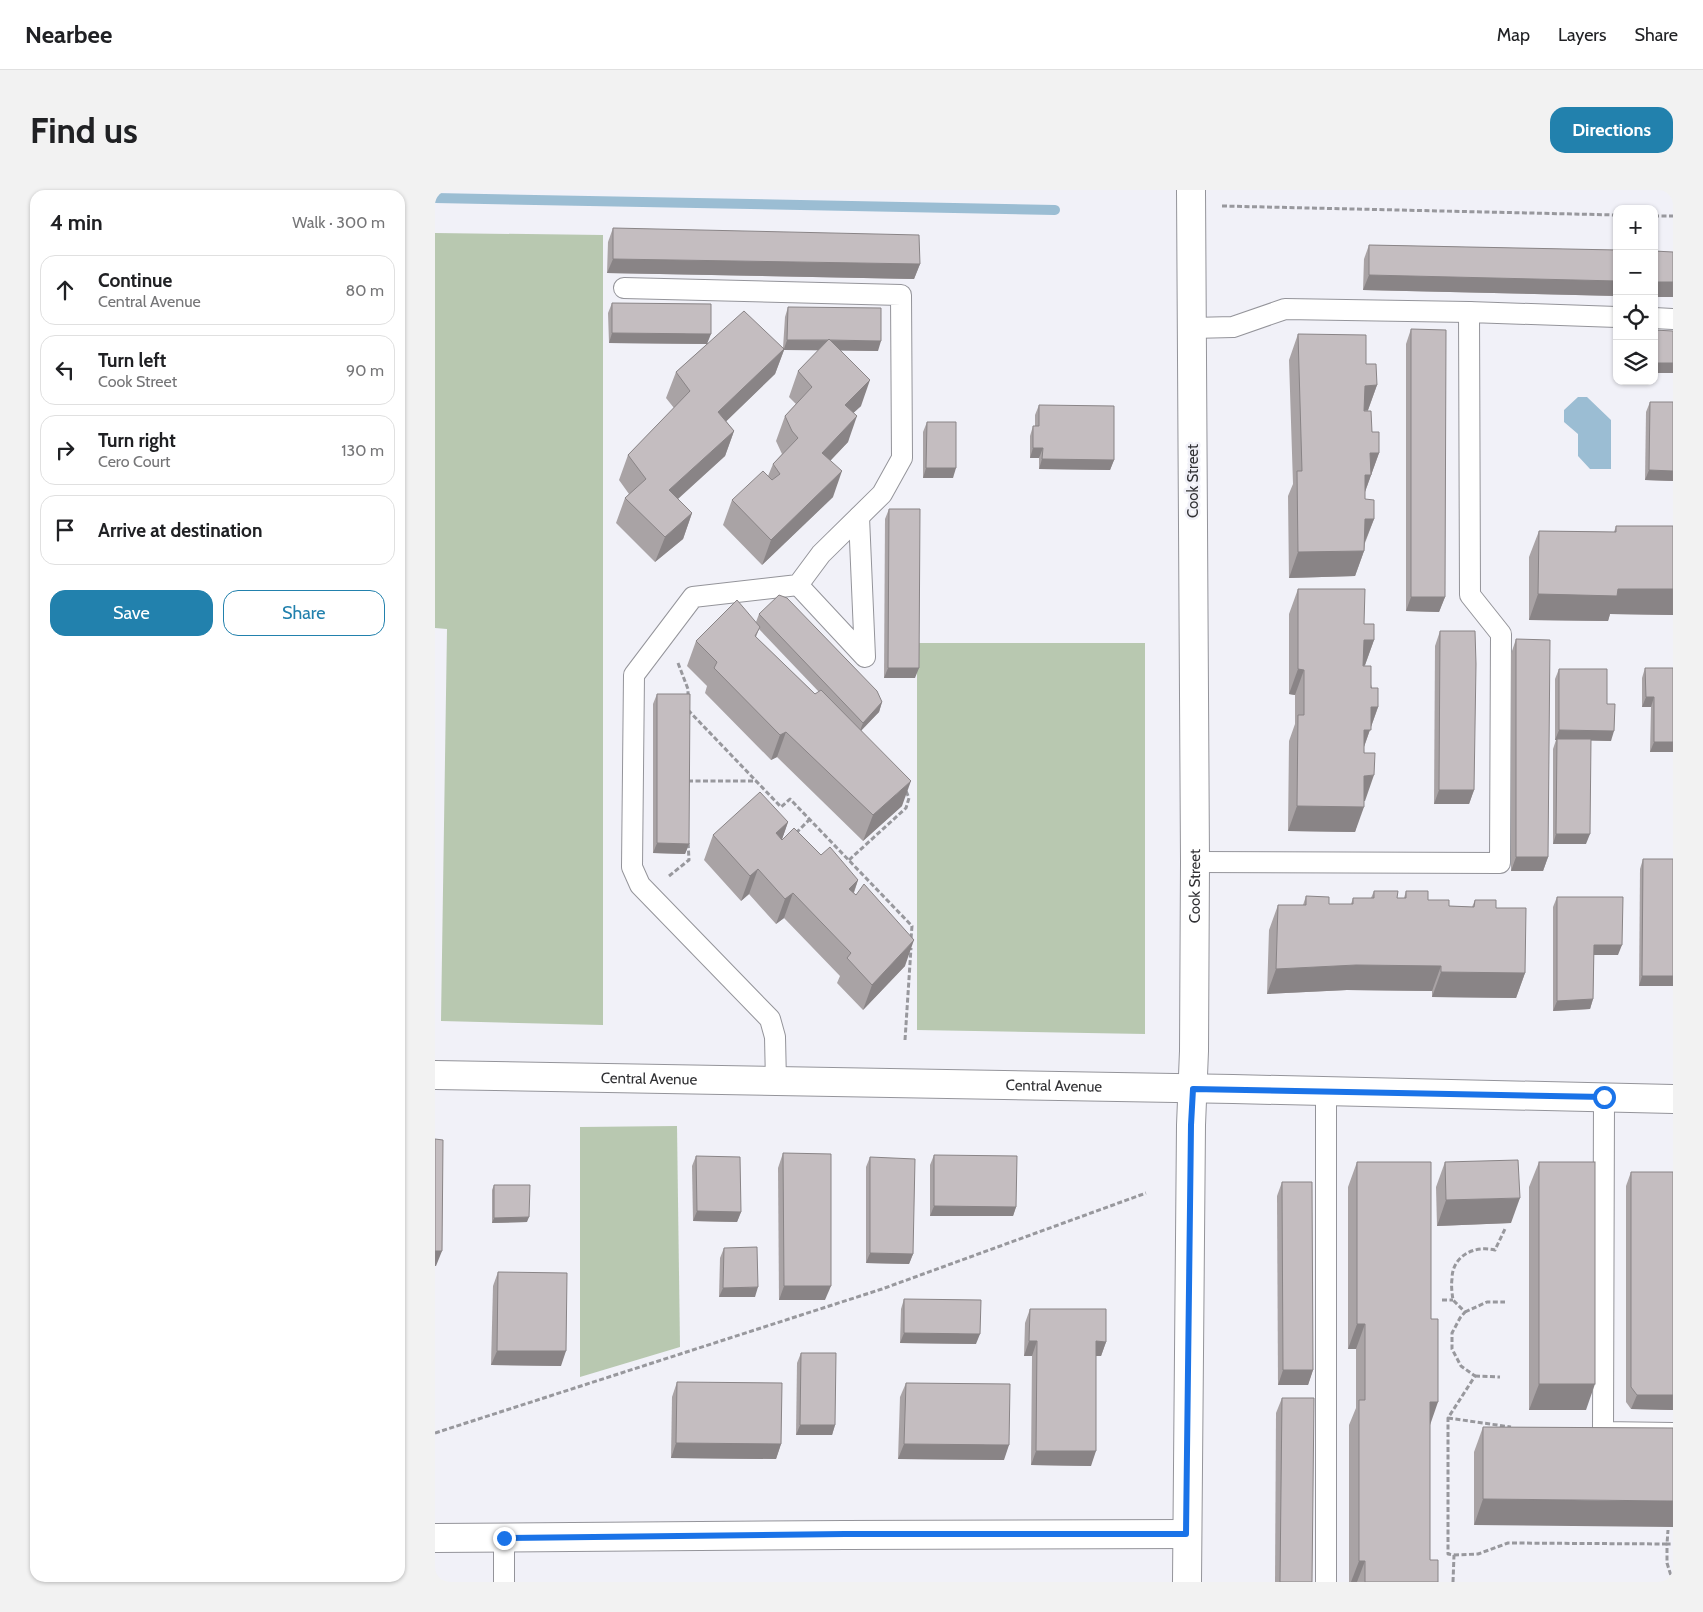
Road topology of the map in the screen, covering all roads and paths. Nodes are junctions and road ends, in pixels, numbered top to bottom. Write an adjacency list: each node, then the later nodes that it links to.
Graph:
1 (1191, 198): 2 (path); 10 (street, Cook Street)
2 (1613, 215)
3 (1658, 216): 4 (path)
4 (1673, 216)
5 (624, 288): 11 (lane)
6 (1469, 312): 7 (lane); 10 (lane); 23 (lane)
7 (1613, 317)
8 (1658, 318): 9 (lane)
9 (1673, 319)
10 (1191, 328): 23 (street, Cook Street)
11 (859, 517): 12 (lane); 12 (lane)
12 (798, 585): 27 (lane)
13 (677, 660): 14 (path)
14 (688, 710): 15 (path); 17 (path)
15 (688, 719)
16 (688, 772): 17 (path)
17 (757, 781): 19 (path)
18 (905, 790): 22 (path)
19 (810, 819): 21 (path); 22 (path)
20 (689, 840): 24 (path)
21 (790, 840)
22 (849, 860): 25 (path)
23 (1195, 862): 28 (street, Cook Street)
24 (668, 876)
25 (905, 1040)
26 (435, 1075): 27 (street, Central Avenue)
27 (776, 1082): 28 (street, Central Avenue)
28 (1193, 1089): 29 (street, Central Avenue); 45 (street, Cook Street)
29 (1326, 1092): 30 (street, Central Avenue); 53 (lane)
30 (1604, 1097): 31 (street, Central Avenue); 43 (lane)
31 (1673, 1099)
32 (1146, 1193): 42 (path)
33 (1505, 1229): 35 (path)
34 (1442, 1300): 35 (path)
35 (1453, 1300): 37 (path)
36 (1505, 1302): 37 (path)
37 (1465, 1312): 38 (path)
38 (1475, 1376): 39 (path); 40 (path)
39 (1500, 1377)
40 (1448, 1418): 41 (path); 50 (path)
41 (1514, 1428)
42 (435, 1433)
43 (1673, 1433)
44 (1667, 1530): 48 (path)
45 (1186, 1534): 47 (street); 52 (street, Cook Street)
46 (435, 1538): 47 (street)
47 (504, 1538): 51 (lane)
48 (1667, 1544): 49 (path); 50 (path); 55 (path)
49 (1673, 1544)
50 (1454, 1555): 54 (path)
51 (504, 1582)
52 (1187, 1582)
53 (1326, 1582)
54 (1453, 1582)
55 (1673, 1582)

